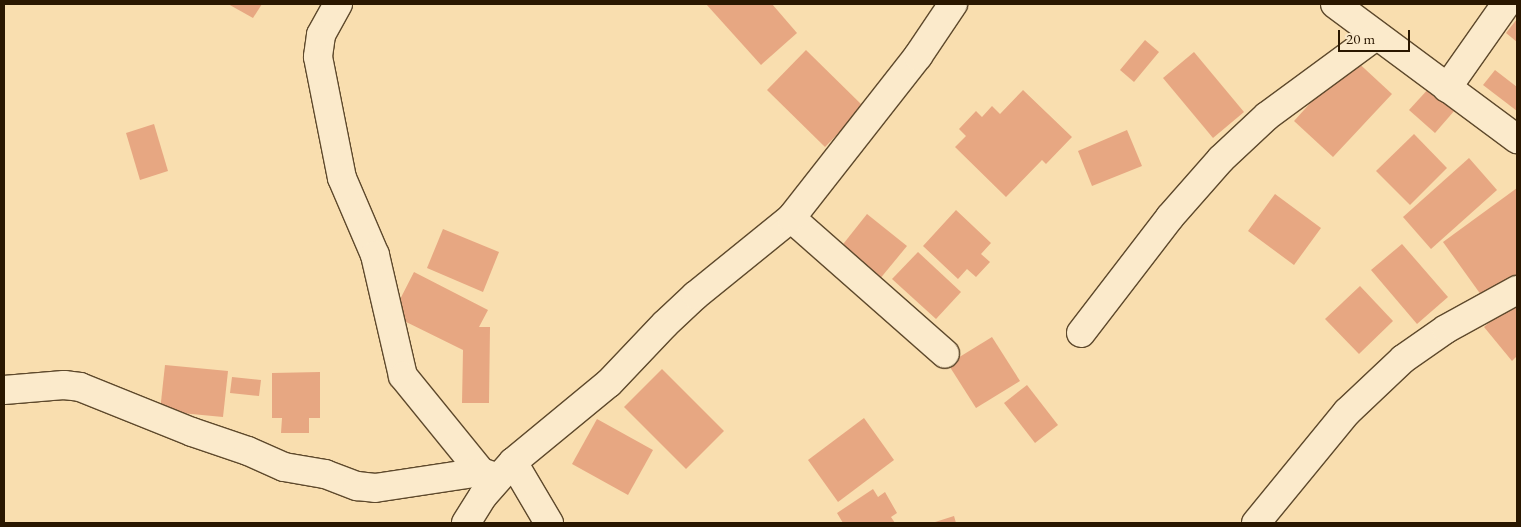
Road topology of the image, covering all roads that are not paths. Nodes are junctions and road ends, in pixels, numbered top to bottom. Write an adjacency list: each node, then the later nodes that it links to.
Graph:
1 (338, 4): 13 (street)
2 (953, 4): 8 (street)
3 (1506, 4): 6 (street)
4 (1342, 6): 5 (street)
5 (1376, 36): 6 (street); 10 (street)
6 (1447, 88): 7 (street)
7 (1517, 139)
8 (791, 218): 11 (street); 13 (street)
9 (1517, 290): 16 (street)
10 (1081, 334)
11 (946, 354)
12 (4, 390): 13 (street)
13 (497, 471): 14 (street); 15 (street)
14 (466, 523)
15 (549, 523)
16 (1256, 523)

